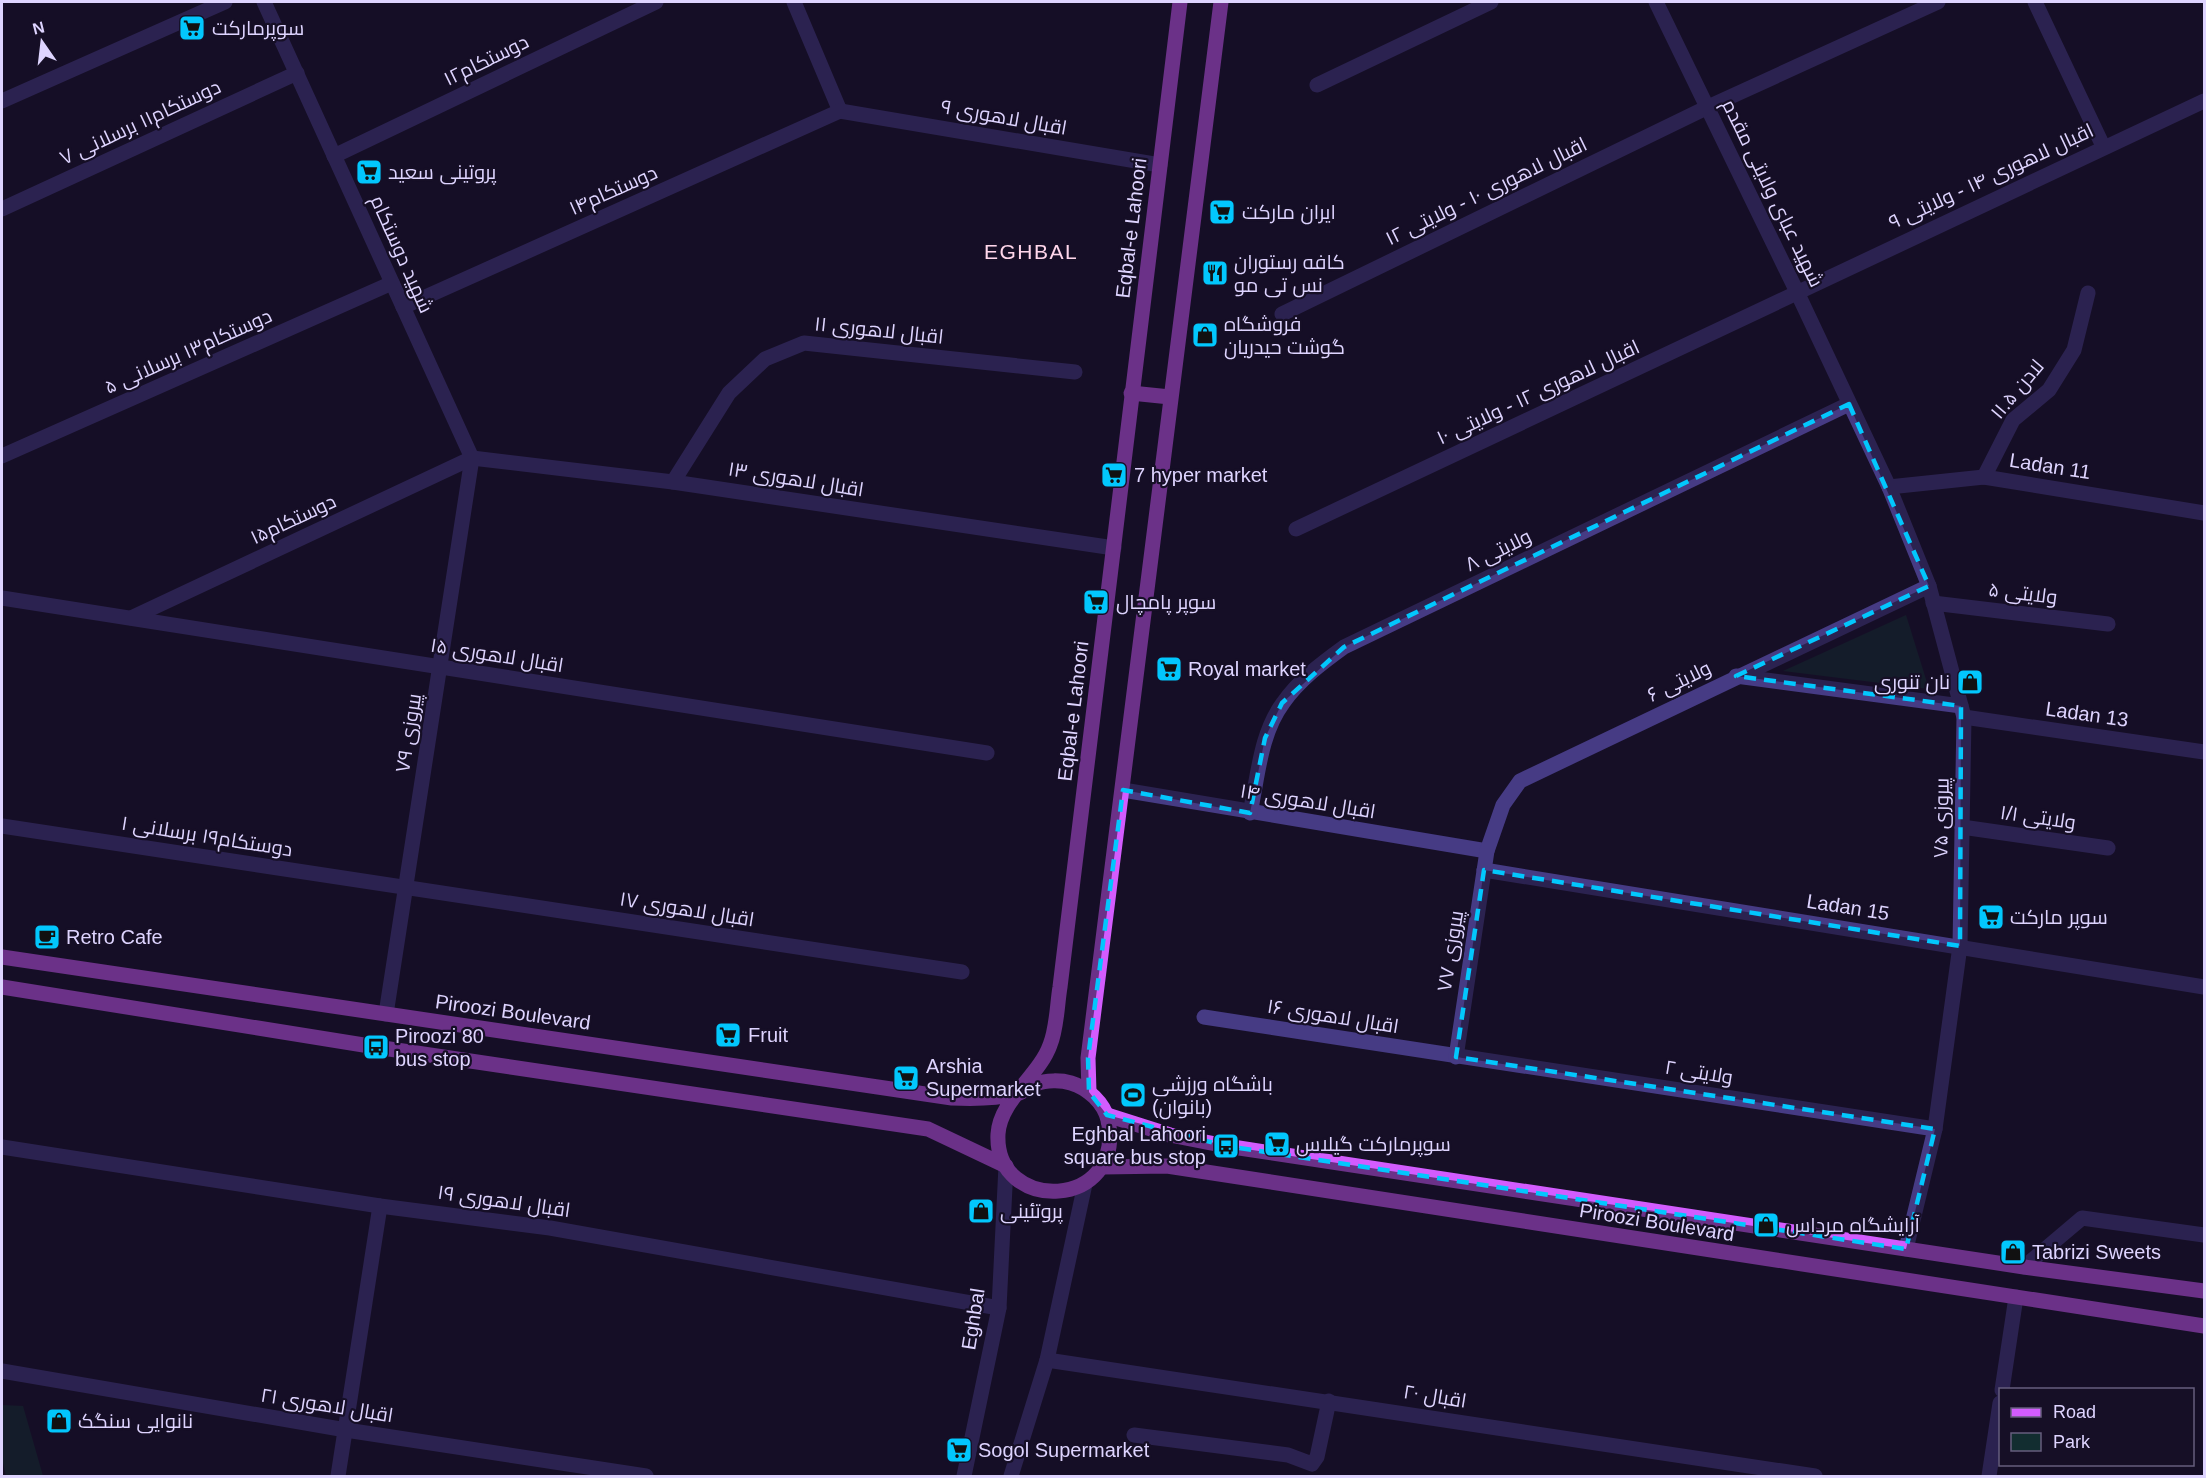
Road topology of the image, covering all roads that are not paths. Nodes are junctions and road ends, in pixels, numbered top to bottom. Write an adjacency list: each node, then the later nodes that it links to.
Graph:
1 (225, 2): 14 (street)
2 (264, 2): 11 (street, شهید دوستکام)
3 (656, 2): 18 (street, دوستکام۱۲)
4 (794, 2): 16 (street)
5 (1179, 2): 19 (main road, Eqbal-e Lahoori)
6 (1221, 2): 28 (main road)
7 (1491, 2): 12 (street)
8 (1656, 2): 15 (street, شهید عبای ولایتی مقدم)
9 (1938, 2): 15 (street, اقبال لاهوری ۱۰ - ولایتی ۱۲)
10 (2035, 2): 17 (street)
11 (297, 73): 18 (street, شهید دوستکام); 20 (street, دوستکام۱۱ برسلانی ۷)
12 (1317, 85)
13 (2205, 100): 17 (street, اقبال لاهوری ۱۴ - ولایتی ۹)
14 (2, 101)
15 (1708, 107): 22 (street, شهید عبای ولایتی مقدم); 25 (street, اقبال لاهوری ۱۰ - ولایتی ۱۲)
16 (840, 111): 19 (street, اقبال لاهوری ۹); 24 (street, دوستکام۱۴)
17 (2103, 147): 22 (street, اقبال لاهوری ۱۴ - ولایتی ۹)
18 (334, 156): 21 (street, شهید دوستکام)
19 (1160, 165): 27 (main road, Eqbal-e Lahoori)
20 (2, 208)
21 (392, 284): 24 (street, شهید دوستکام); 30 (street, دوستکام۱۳ برسلانی ۵)
22 (1797, 292): 29 (street, شهید عبای ولایتی مقدم); 36 (street, اقبال لاهوری ۱۲ - ولایتی ۱۰)
23 (2088, 292): 32 (street, لادن ۱۱.۵)
24 (403, 307): 31 (street, شهید دوستکام)
25 (1282, 314)
26 (1075, 372): 33 (street, اقبال لاهوری ۱۱)
27 (1131, 393): 28 (main road); 37 (main road, Eqbal-e Lahoori)
28 (1170, 397): 48 (main road)
29 (1849, 404): 34 (street, پیروزی ۷۵); 49 (street, ولایتی ۸)
30 (2, 456)
31 (472, 458): 33 (street, اقبال لاهوری ۱۳); 41 (street, دوستکام۱۵); 43 (street, پیروزی ۷۹)
32 (1984, 477): 34 (street, Ladan 11); 35 (street, Ladan 11)
33 (673, 482): 37 (street, اقبال لاهوری ۱۳)
34 (1889, 487): 38 (street, پیروزی ۷۵)
35 (2205, 513)
36 (1296, 530)
37 (1114, 548): 65 (main road, Eqbal-e Lahoori)
38 (1929, 586): 40 (street, پیروزی ۷۵); 44 (street, ولایتی ۶)
39 (2, 598): 41 (street, اقبال لاهوری ۱۵)
40 (1933, 603): 42 (street, ولایتی ۵); 45 (street, پیروزی ۷۵)
41 (132, 618): 43 (street, اقبال لاهوری ۱۵)
42 (2108, 624)
43 (439, 667): 47 (street, اقبال لاهوری ۱۵); 55 (street, پیروزی ۷۹)
44 (1736, 676): 45 (street, Ladan 13); 53 (street, ولایتی ۶)
45 (1963, 711): 46 (street, Ladan 13); 51 (street, پیروزی ۷۵)
46 (2205, 752)
47 (987, 753)
48 (1123, 790): 49 (street, اقبال لاهوری ۱۴); 64 (main road)
49 (1250, 813): 53 (street, اقبال لاهوری ۱۴)
50 (2, 826): 55 (street, دوستکام۱۹ برسلانی ۱)
51 (1962, 827): 52 (street, ولایتی ۱/۱); 56 (street, پیروزی ۷۵)
52 (2108, 848)
53 (1487, 851): 54 (street, پیروزی ۷۷)
54 (1484, 870): 56 (street, Ladan 15); 63 (street, پیروزی ۷۷)
55 (405, 888): 58 (street, اقبال لاهوری ۱۷); 61 (street, پیروزی ۷۹)
56 (1960, 946): 60 (street, Ladan 15); 67 (street, پیروزی ۷۵)
57 (2, 957): 61 (main road, Piroozi Boulevard)
58 (962, 972)
59 (2, 987): 69 (main road)
60 (2205, 987)
61 (386, 1014): 65 (main road, Piroozi Boulevard)
62 (1204, 1017): 63 (street, اقبال لاهوری ۱۶)
63 (1456, 1057): 67 (street, ولایتی ۲)
64 (1089, 1092): 65 (main road); 66 (main road)
65 (1018, 1094): 69 (main road)
66 (1107, 1115): 70 (main road); 74 (main road, Piroozi Boulevard)
67 (1935, 1129): 74 (street, پیروزی ۷۵)
68 (2, 1147): 72 (street, اقبال لاهوری ۱۹)
69 (1006, 1166): 71 (main road); 78 (street, Eghbal)
70 (1102, 1167): 71 (main road); 77 (main road, Piroozi Boulevard)
71 (1086, 1184): 80 (street)
72 (380, 1206): 78 (street, اقبال لاهوری ۱۹); 85 (street)
73 (2205, 1235): 75 (street)
74 (1906, 1248): 75 (main road, Piroozi Boulevard)
75 (2024, 1267): 76 (main road, Piroozi Boulevard)
76 (2205, 1291)
77 (2016, 1297): 79 (main road, Piroozi Boulevard); 82 (street)
78 (999, 1308): 89 (street, Eghbal)
79 (2205, 1326)
80 (1047, 1360): 83 (street, اقبال ۲۰); 90 (street)
81 (2, 1371): 85 (street, اقبال لاهوری ۲۱)
82 (2002, 1388)
83 (1329, 1401): 86 (street); 91 (street, اقبال ۲۰)
84 (1999, 1414): 92 (street)
85 (346, 1430): 87 (street); 88 (street, اقبال لاهوری ۲۱)
86 (1134, 1435)
87 (338, 1476)
88 (646, 1476)
89 (964, 1476)
90 (1011, 1476)
91 (1815, 1476)
92 (1989, 1476)

